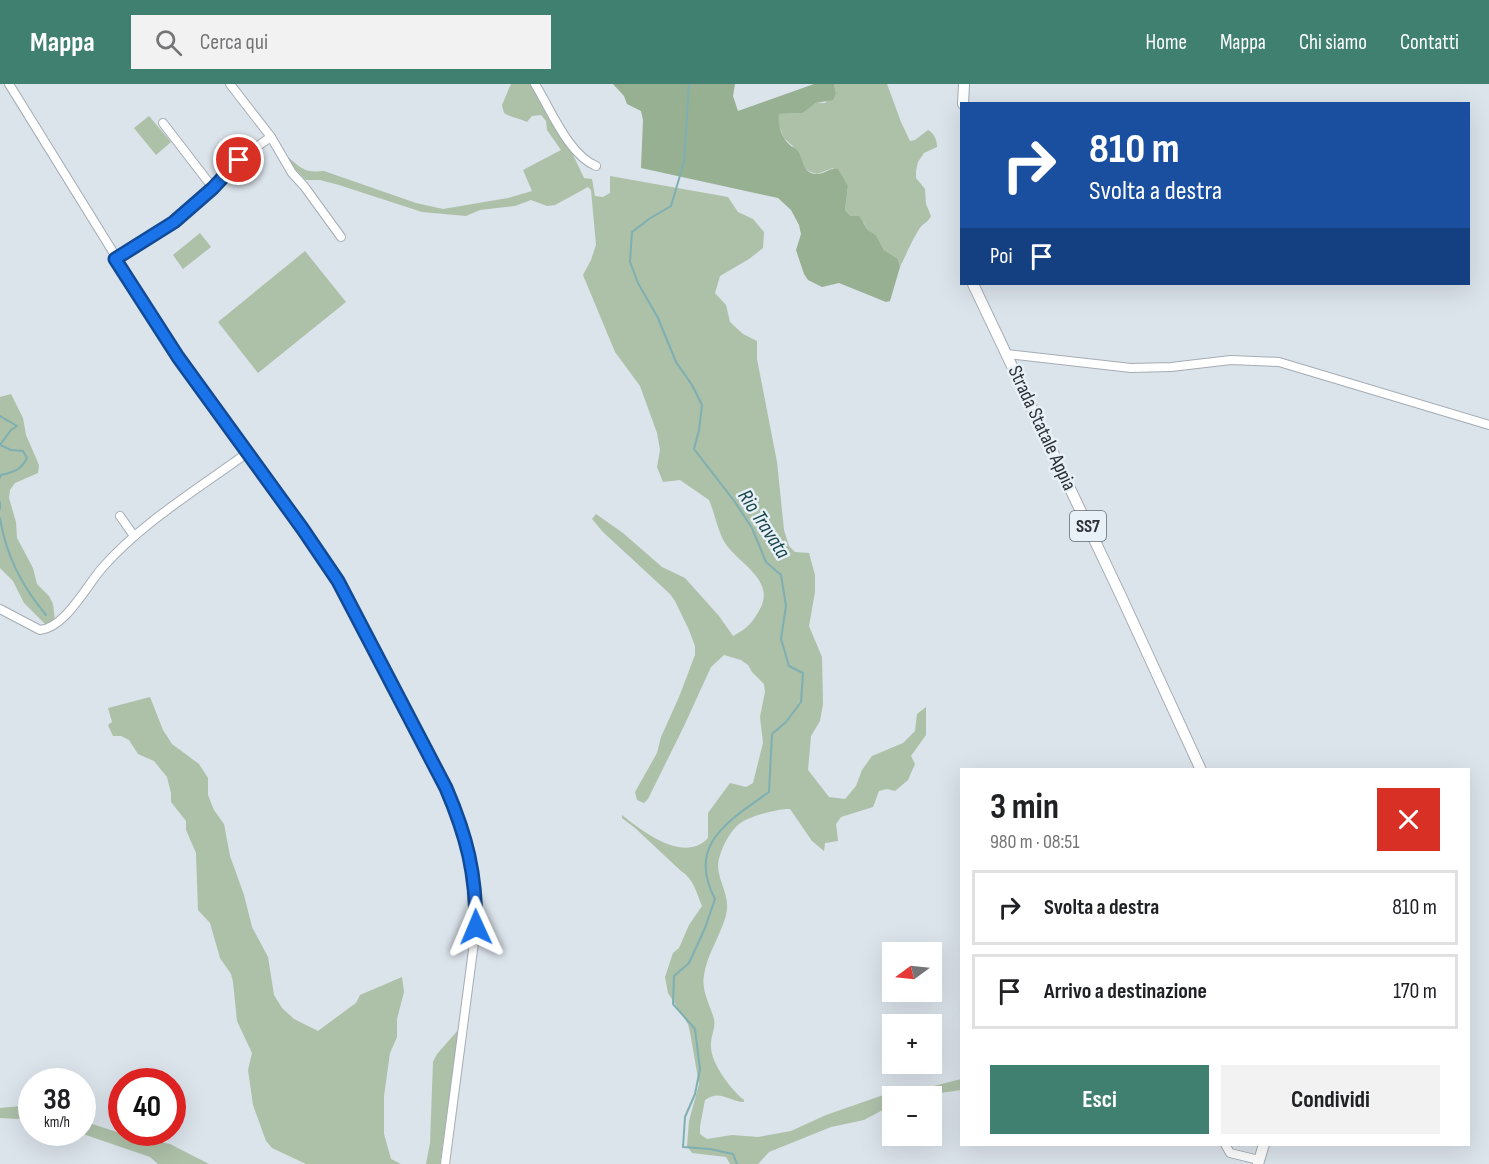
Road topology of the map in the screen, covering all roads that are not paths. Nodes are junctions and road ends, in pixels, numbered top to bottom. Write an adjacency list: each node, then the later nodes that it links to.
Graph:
1 (9, 84): 11 (street)
2 (230, 84): 7 (street)
3 (536, 84): 8 (street)
4 (964, 84): 5 (main road)
5 (963, 102)
6 (163, 123): 9 (street)
7 (271, 136): 9 (street); 10 (street)
8 (596, 166)
9 (213, 188): 11 (street)
10 (341, 237)
11 (115, 259): 15 (street)
12 (973, 285): 13 (main road, Strada Statale Appia / SS7)
13 (1007, 354): 14 (street); 19 (main road, Strada Statale Appia / SS7)
14 (1489, 425)
15 (247, 453): 17 (street); 23 (street)
16 (120, 516): 17 (street)
17 (134, 536): 18 (street)
18 (0, 609)
19 (1200, 768)
20 (1226, 1146): 22 (street)
21 (1263, 1146): 22 (main road)
22 (1258, 1162)
23 (445, 1164)

